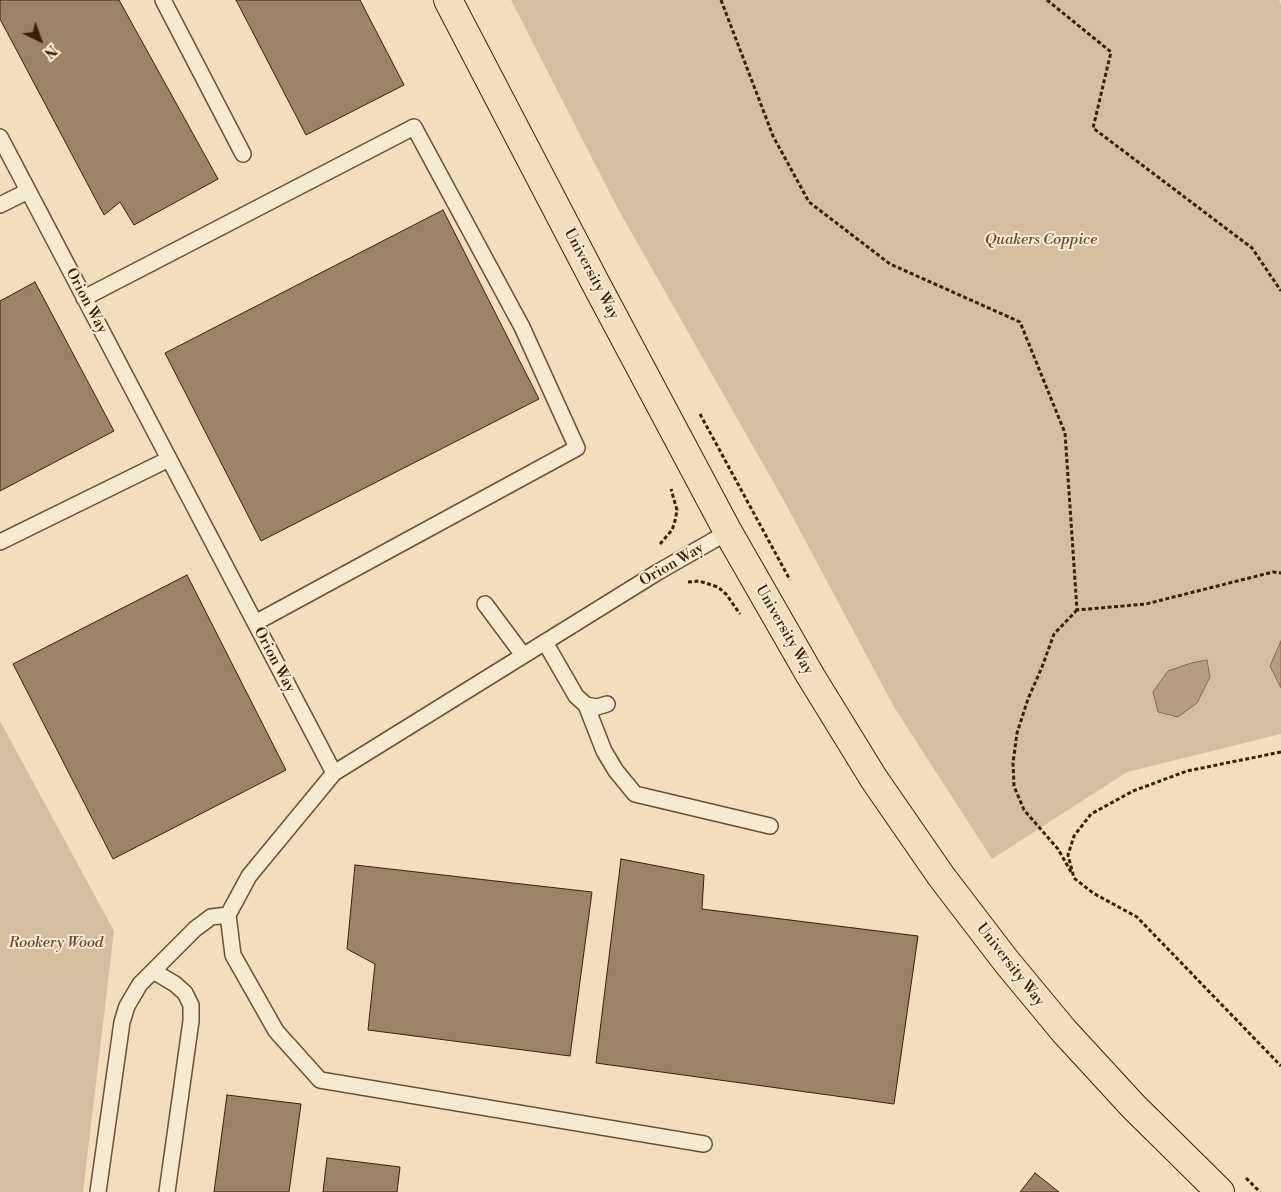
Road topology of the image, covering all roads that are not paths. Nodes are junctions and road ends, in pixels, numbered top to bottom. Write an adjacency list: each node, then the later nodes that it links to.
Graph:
1 (163, 0): 4 (lane)
2 (448, 0): 9 (highway, University Way)
3 (0, 137): 5 (lane, Orion Way)
4 (243, 154)
5 (28, 191): 6 (lane); 7 (lane, Orion Way)
6 (0, 206)
7 (84, 298): 8 (lane, Orion Way); 12 (lane)
8 (168, 459): 10 (lane); 12 (lane, Orion Way)
9 (728, 532): 13 (lane, Orion Way); 24 (highway, University Way)
10 (0, 542)
11 (485, 604): 14 (lane)
12 (255, 623): 17 (lane, Orion Way)
13 (545, 642): 14 (lane, Orion Way); 16 (lane)
14 (523, 655): 17 (lane, Orion Way)
15 (607, 704): 16 (lane)
16 (586, 705): 18 (lane)
17 (334, 773): 19 (lane)
18 (770, 826)
19 (228, 914): 20 (lane); 21 (lane)
20 (153, 971): 22 (lane); 23 (lane)
21 (704, 1144)
22 (98, 1192)
23 (167, 1192)
24 (1220, 1192)

